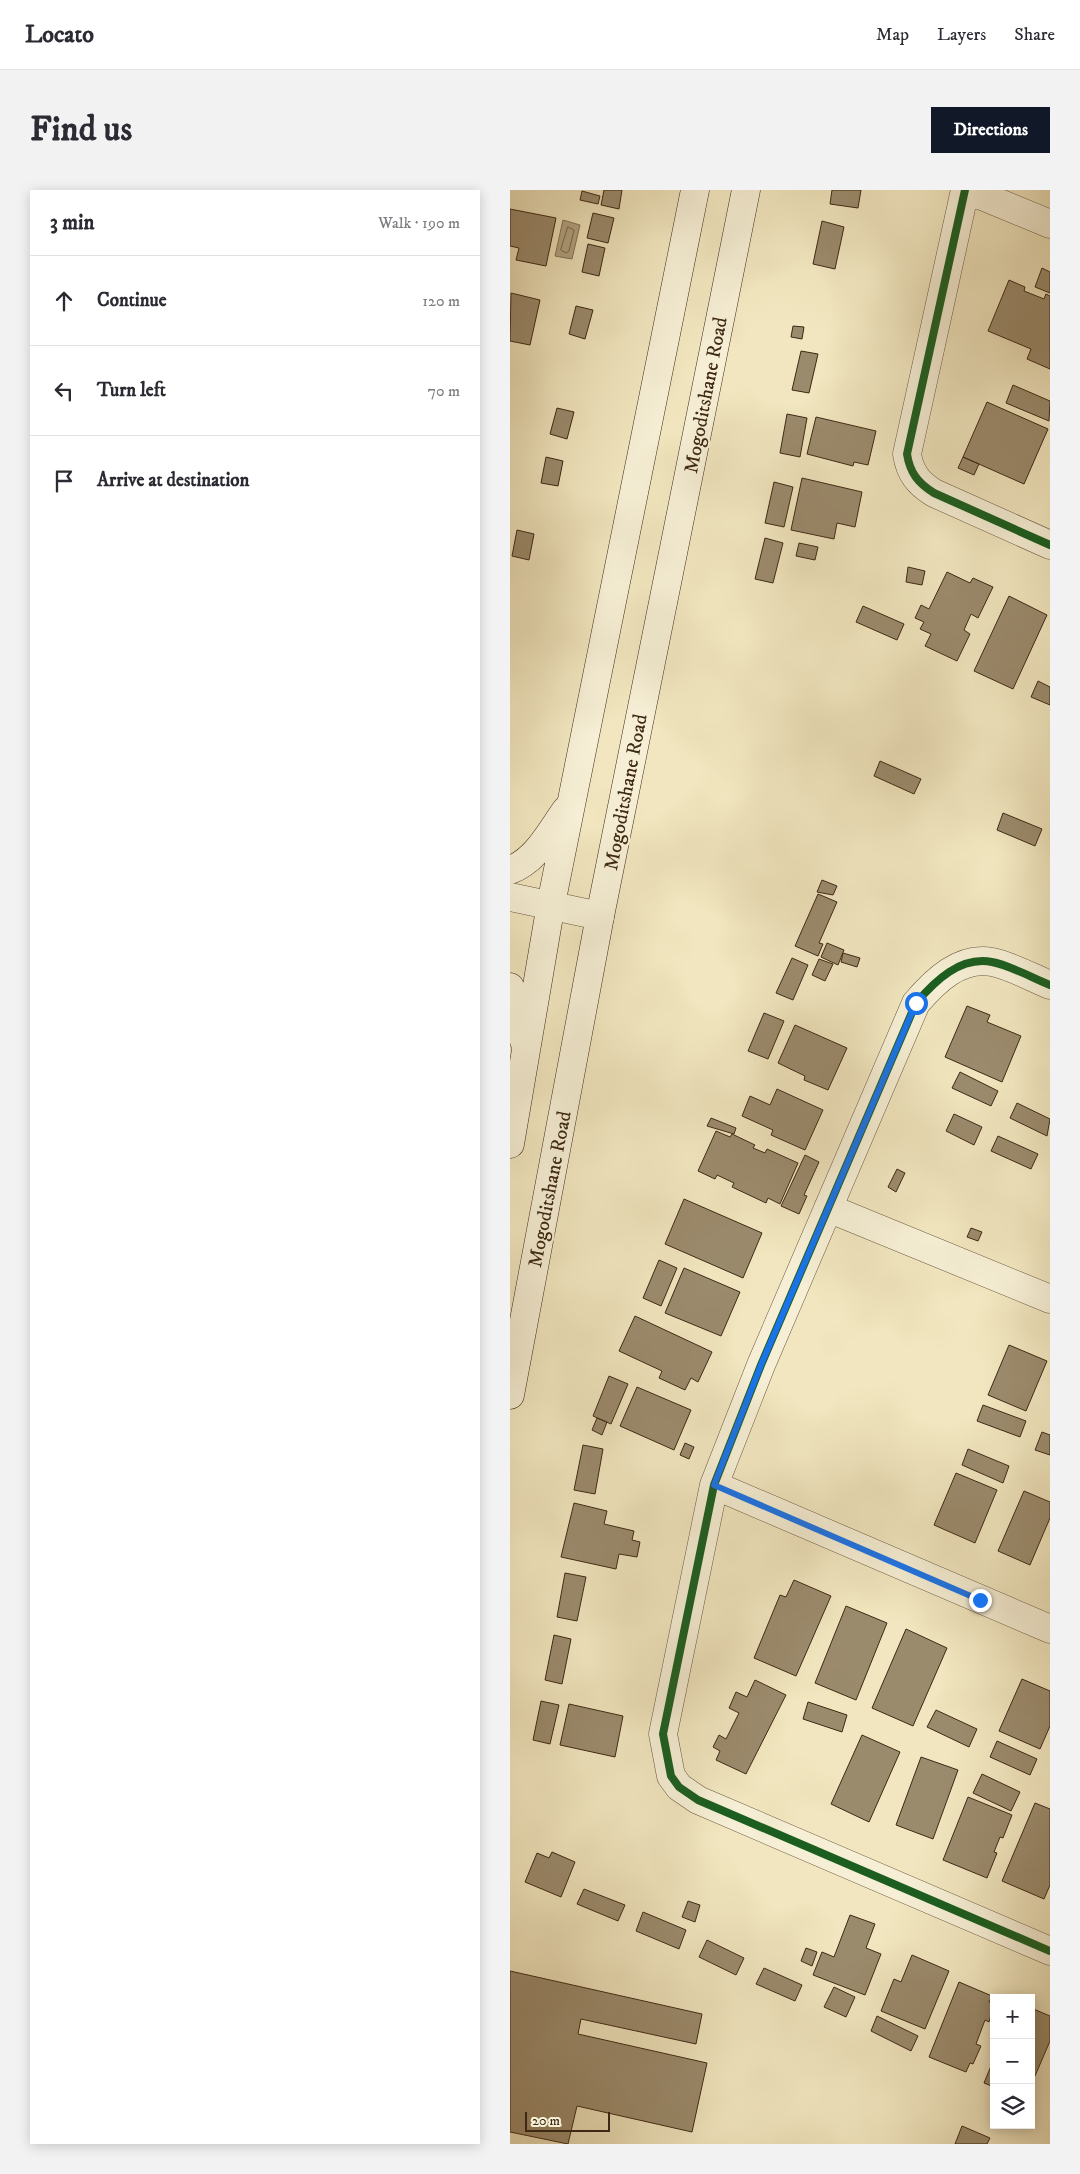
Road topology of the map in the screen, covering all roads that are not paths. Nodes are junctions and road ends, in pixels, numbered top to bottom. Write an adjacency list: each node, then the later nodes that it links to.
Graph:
1 (696, 190): 6 (street)
2 (746, 190): 10 (street, Mogoditshane Road)
3 (966, 190): 4 (street); 5 (street)
4 (1050, 224)
5 (1050, 545)
6 (571, 802): 7 (street); 9 (street)
7 (510, 870)
8 (510, 897): 9 (street)
9 (550, 904): 10 (street); 13 (street)
10 (600, 916): 17 (street, Mogoditshane Road)
11 (1050, 985): 15 (street)
12 (510, 987): 13 (street)
13 (526, 1050): 14 (street)
14 (510, 1144)
15 (828, 1208): 16 (street); 18 (street)
16 (1050, 1299)
17 (510, 1395)
18 (714, 1485): 19 (street); 20 (street)
19 (1050, 1629)
20 (1050, 1951)

